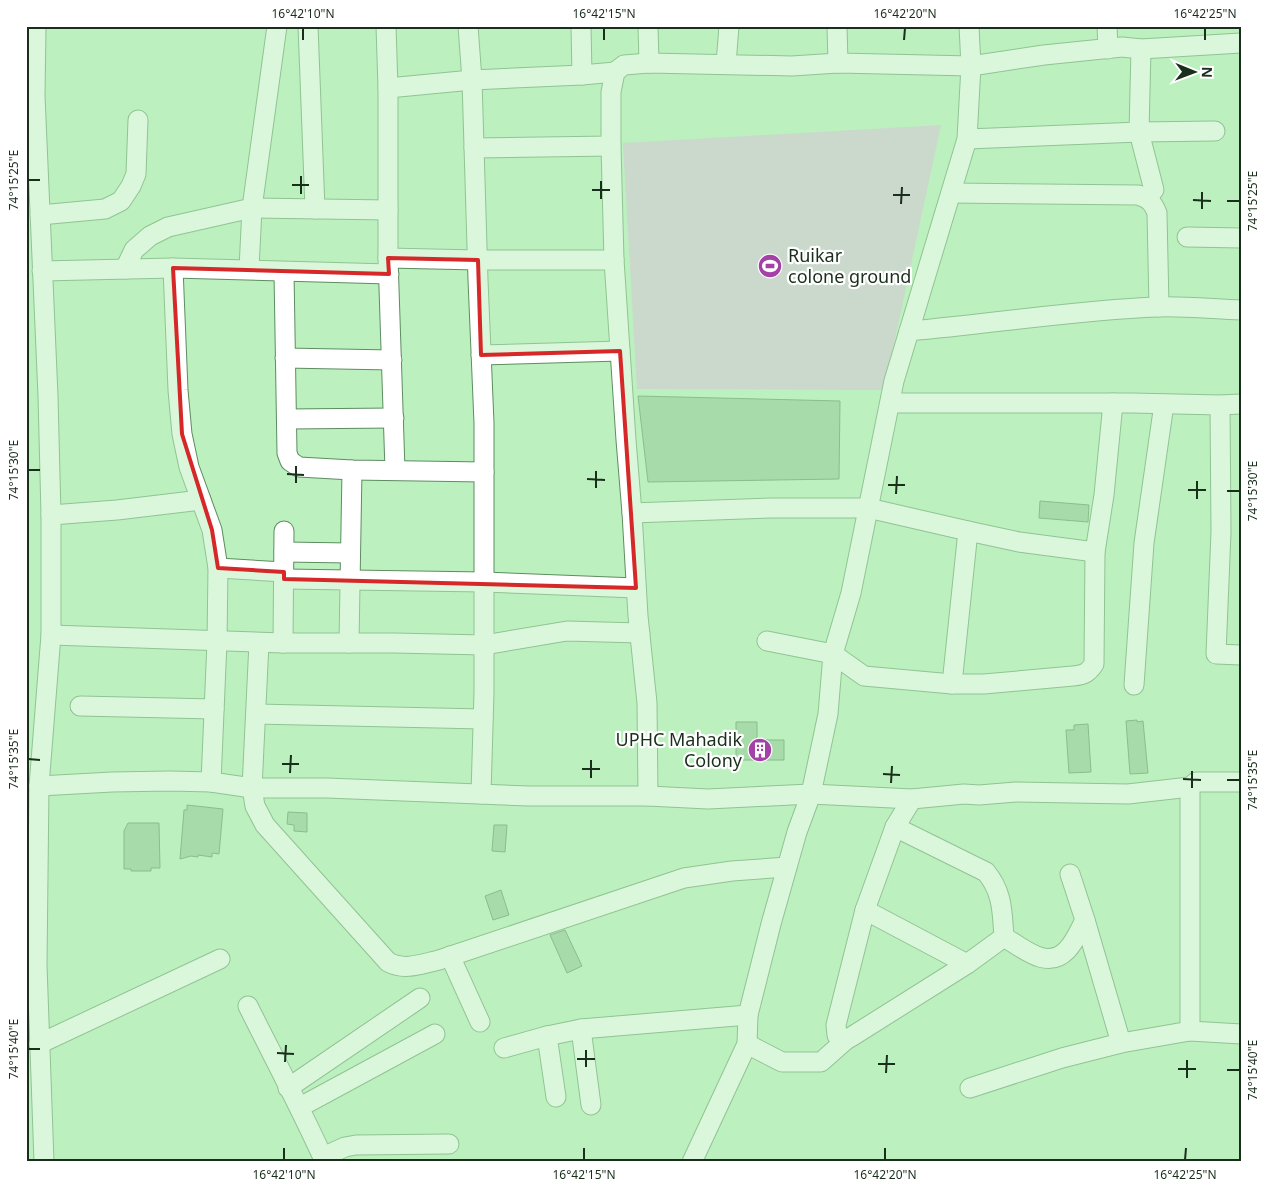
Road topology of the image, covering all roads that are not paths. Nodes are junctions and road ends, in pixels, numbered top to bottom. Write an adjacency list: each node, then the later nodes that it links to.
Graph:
1 (36, 26): 35 (street)
2 (276, 26): 32 (street)
3 (308, 26): 33 (street)
4 (386, 26): 23 (street)
5 (468, 26): 22 (street)
6 (581, 26): 21 (street)
7 (648, 26): 16 (street)
8 (728, 26): 18 (street)
9 (837, 26): 17 (street)
10 (969, 26): 19 (street)
11 (1107, 26): 14 (street)
12 (1211, 35): 13 (street); 15 (street)
13 (1241, 43)
14 (1108, 49): 15 (street); 19 (street)
15 (1141, 49): 26 (street)
16 (649, 63): 18 (street); 20 (street)
17 (838, 63): 18 (street); 19 (street)
18 (726, 64)
19 (971, 66): 27 (street)
20 (615, 72): 21 (street); 28 (street)
21 (582, 75): 22 (street)
22 (472, 80): 23 (street); 29 (street)
23 (388, 88): 34 (street)
24 (138, 120): 35 (street)
25 (1215, 131): 26 (street)
26 (1139, 132): 27 (street); 30 (street)
27 (967, 139): 31 (street)
28 (611, 146): 29 (street); 39 (street)
29 (474, 148): 38 (street)
30 (1154, 190)
31 (951, 193): 46 (street); 48 (street)
32 (252, 208): 33 (street); 42 (street); 43 (street)
33 (316, 209): 34 (street)
34 (388, 210): 40 (street)
35 (40, 215): 44 (street)
36 (1187, 237): 37 (street)
37 (1241, 238)
38 (478, 260): 39 (street); 40 (street); 50 (street)
39 (614, 260): 49 (street)
40 (389, 266): 45 (street); 52 (street)
41 (173, 268): 42 (street); 43 (street); 63 (street)
42 (125, 269): 44 (street)
43 (249, 269): 45 (street)
44 (42, 271): 66 (street)
45 (284, 272): 51 (street)
46 (1158, 307): 47 (street); 48 (street)
47 (1241, 310)
48 (909, 331): 53 (street)
49 (620, 351): 50 (street); 65 (street)
50 (481, 355): 62 (street)
51 (285, 358): 52 (street); 59 (street)
52 (392, 360): 58 (street)
53 (890, 403): 54 (street); 64 (street)
54 (1113, 403): 55 (street); 70 (street)
55 (1164, 404): 57 (street); 88 (street)
56 (1241, 404): 57 (street)
57 (1220, 405): 86 (street)
58 (394, 418): 59 (street); 61 (street)
59 (287, 419): 60 (street)
60 (352, 470): 61 (street); 71 (street)
61 (395, 470): 62 (street)
62 (484, 472): 75 (street)
63 (201, 500): 66 (street); 72 (street)
64 (868, 508): 65 (street); 68 (street); 85 (street)
65 (632, 513): 76 (street)
66 (51, 515): 78 (street)
67 (284, 531): 69 (street)
68 (968, 531): 70 (street); 87 (street)
69 (284, 552): 71 (street); 73 (street)
70 (1095, 552): 87 (street)
71 (350, 553): 74 (street)
72 (218, 568): 73 (street); 80 (street)
73 (284, 576): 74 (street); 82 (street)
74 (350, 580): 75 (street); 83 (street)
75 (484, 582): 76 (street); 84 (street)
76 (636, 588): 77 (street)
77 (640, 633): 84 (street); 100 (street)
78 (50, 635): 80 (street); 95 (street)
79 (767, 641): 85 (street)
80 (218, 642): 81 (street); 90 (street)
81 (259, 643): 82 (street); 91 (street)
82 (283, 643): 83 (street)
83 (349, 643): 84 (street)
84 (484, 646): 92 (street)
85 (833, 654): 87 (street); 99 (street)
86 (1241, 655)
87 (952, 684)
88 (1134, 685)
89 (80, 706): 90 (street)
90 (214, 709): 93 (street)
91 (256, 714): 92 (street); 97 (street)
92 (483, 719): 98 (street)
93 (211, 782): 95 (street); 97 (street)
94 (1241, 782): 96 (street)
95 (40, 786): 122 (street)
96 (1190, 787): 101 (street); 116 (street)
97 (252, 788): 98 (street); 108 (street)
98 (480, 794): 100 (street)
99 (811, 794): 100 (street); 101 (street); 103 (street)
100 (648, 796)
101 (912, 799): 102 (street)
102 (895, 827): 105 (street); 107 (street)
103 (786, 867): 108 (street); 113 (street)
104 (1070, 874): 106 (street)
105 (865, 910): 110 (street); 120 (street)
106 (1085, 920): 107 (street); 121 (street)
107 (1004, 937): 110 (street)
108 (450, 956): 114 (street)
109 (220, 959): 122 (street)
110 (967, 964): 120 (street)
111 (420, 998): 125 (street)
112 (248, 1006): 125 (street)
113 (748, 1015): 115 (street); 123 (street)
114 (480, 1022)
115 (581, 1028): 119 (street); 128 (street)
116 (1190, 1031): 118 (street); 121 (street)
117 (435, 1034): 129 (street)
118 (1241, 1034)
119 (547, 1036): 124 (street); 127 (street)
120 (847, 1039): 123 (street)
121 (1121, 1043): 126 (street)
122 (39, 1044): 132 (street)
123 (747, 1044): 133 (street)
124 (504, 1048)
125 (288, 1088): 129 (street)
126 (970, 1088)
127 (556, 1097)
128 (591, 1105)
129 (300, 1108): 131 (street)
130 (449, 1144): 131 (street)
131 (324, 1159)
132 (44, 1162)
133 (692, 1162)

